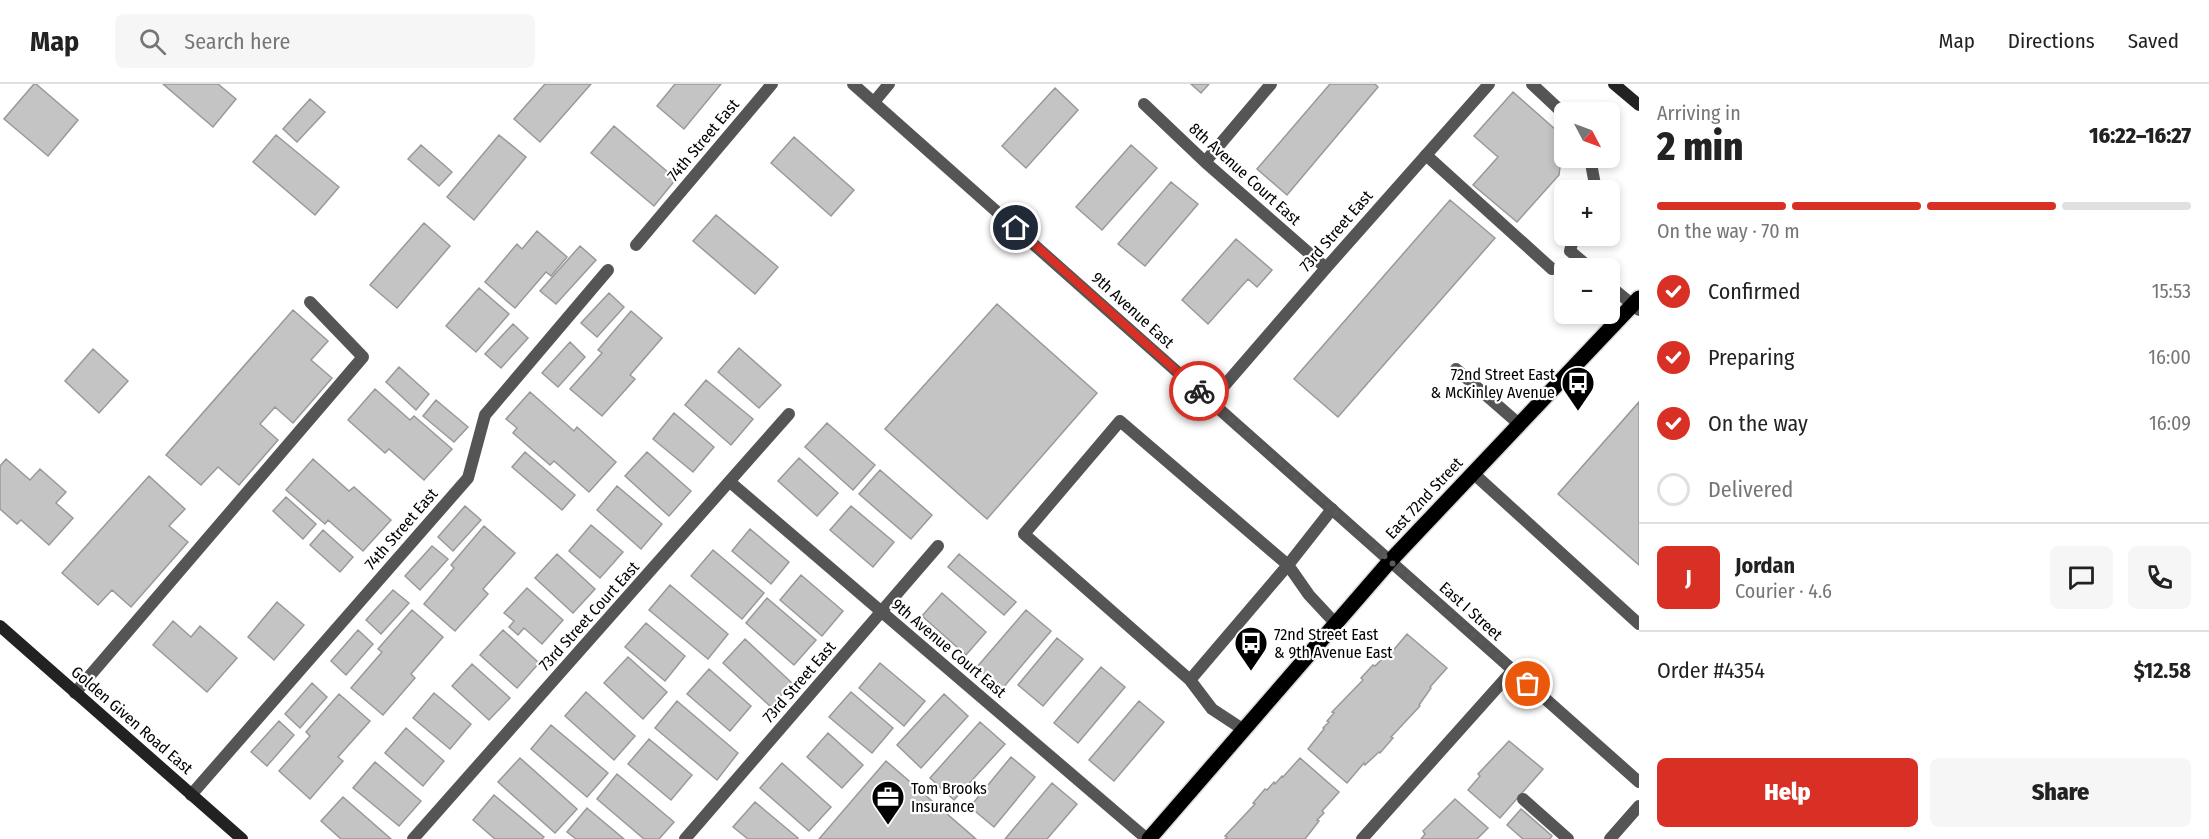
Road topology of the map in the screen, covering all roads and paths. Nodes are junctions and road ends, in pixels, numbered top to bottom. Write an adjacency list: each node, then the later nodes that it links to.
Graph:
1 (772, 84): 14 (street, 74th Street East)
2 (853, 84): 8 (street, 9th Avenue East)
3 (889, 84): 8 (street)
4 (1271, 84): 13 (street)
5 (1489, 84): 12 (street, 73rd Street East)
6 (1532, 84): 10 (street)
7 (1614, 84): 11 (street)
8 (874, 102): 24 (street, 9th Avenue East)
9 (1144, 104): 13 (street, 8th Avenue Court East)
10 (1554, 105)
11 (1639, 105)
12 (1426, 155): 17 (street, 73rd Street East); 18 (street)
13 (1205, 162): 17 (street, 8th Avenue Court East)
14 (636, 245)
15 (1571, 246): 16 (street)
16 (1578, 258)
17 (1326, 267): 24 (street, 73rd Street East)
18 (1552, 269)
19 (608, 270): 42 (street, 74th Street East)
20 (1620, 293): 22 (street)
21 (310, 302): 39 (street)
22 (1637, 305): 26 (main road, East 72nd Street)
23 (1456, 369): 26 (street)
24 (1210, 401): 29 (street, 9th Avenue East)
25 (789, 414): 28 (street, 73rd Street Court East)
26 (1519, 424): 27 (main road, East 72nd Street)
27 (1473, 473): 31 (main road, East 72nd Street); 35 (street)
28 (730, 482): 33 (street, 9th Avenue Court East); 46 (street, 73rd Street Court East)
29 (1332, 509): 31 (street, 9th Avenue East); 32 (street)
30 (938, 546): 33 (street, 73rd Street East)
31 (1390, 561): 34 (main road, East 72nd Street); 37 (street, East I Street)
32 (1288, 565): 34 (street); 38 (street); 38 (street)
33 (882, 613): 47 (street, 73rd Street East); 48 (street, 9th Avenue Court East)
34 (1336, 624): 40 (main road, East 72nd Street)
35 (1639, 624)
36 (0, 626): 39 (street, Golden Given Road East)
37 (1513, 670): 41 (street, East I Street); 49 (street)
38 (1190, 680): 40 (street)
39 (75, 693): 42 (street, Golden Given Road East)
40 (1244, 730): 48 (main road, East 72nd Street)
41 (1639, 782)
42 (191, 795): 45 (street, Golden Given Road East)
43 (1522, 799): 50 (street)
44 (1639, 806): 51 (street)
45 (242, 839)
46 (413, 839)
47 (685, 839)
48 (1148, 839)
49 (1362, 839)
50 (1568, 839)
51 (1610, 839)

